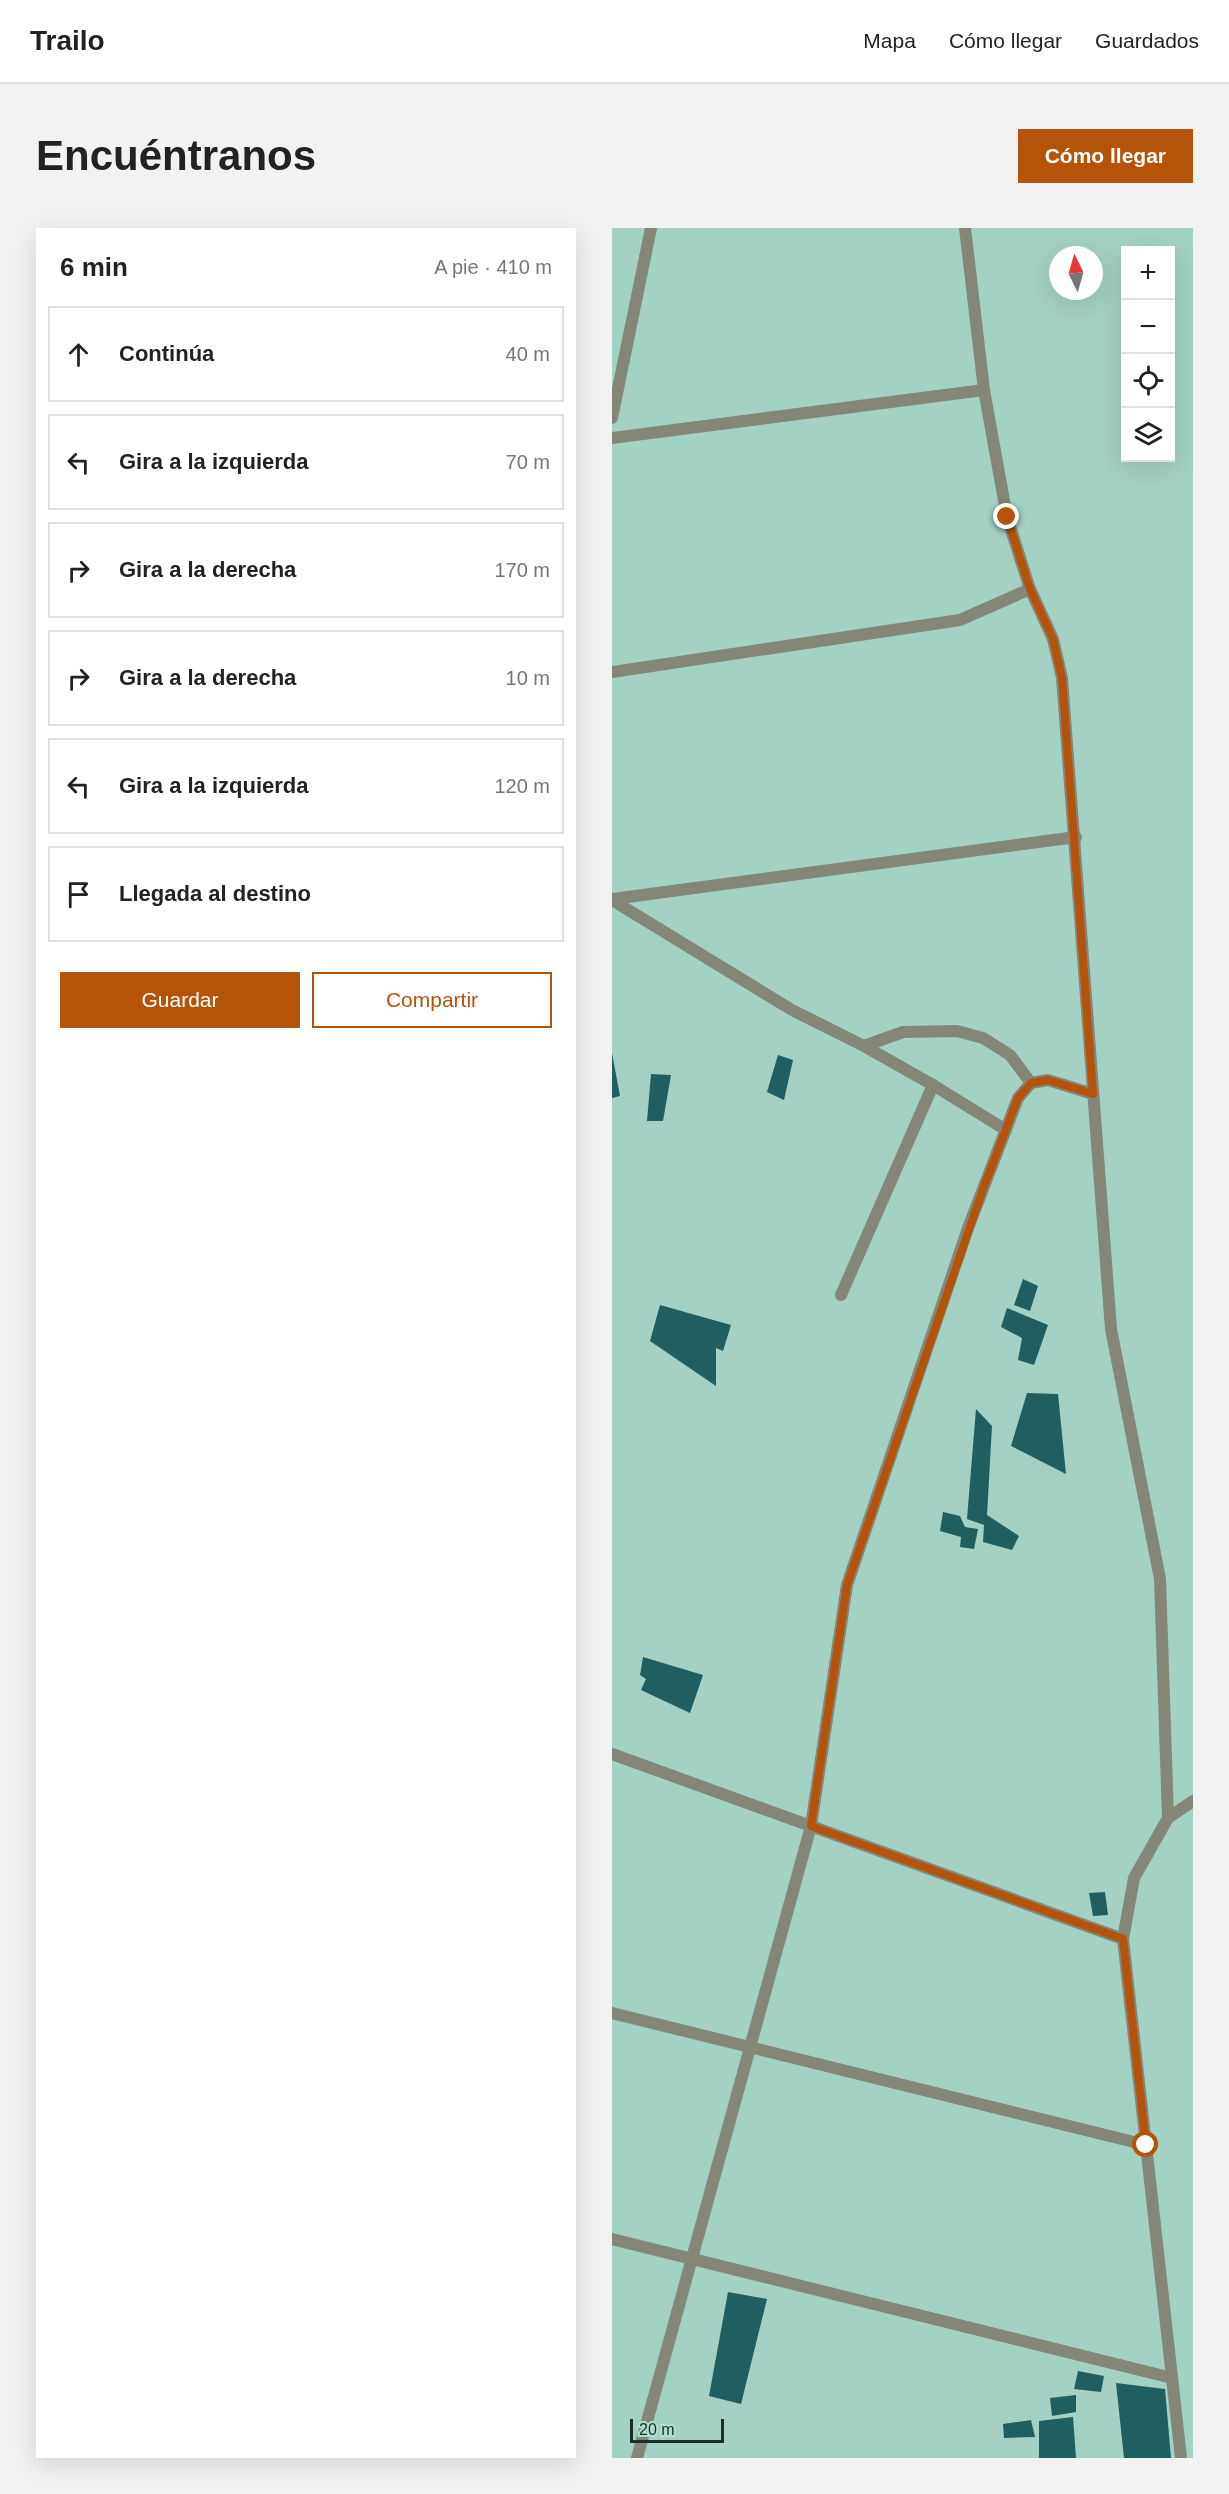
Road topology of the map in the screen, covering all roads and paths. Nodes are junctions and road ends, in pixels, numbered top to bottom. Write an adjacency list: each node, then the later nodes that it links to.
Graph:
1 (651, 228): 4 (street)
2 (965, 228): 3 (street)
3 (984, 390): 5 (street); 6 (street)
4 (612, 418)
5 (612, 438)
6 (1030, 589): 7 (street); 8 (street)
7 (612, 672)
8 (1076, 837): 9 (street); 13 (street)
9 (612, 900): 10 (street)
10 (864, 1046): 11 (street); 12 (street)
11 (1031, 1083): 13 (street); 14 (street)
12 (933, 1084): 14 (street); 15 (street)
13 (1093, 1094): 18 (street)
14 (1006, 1130): 19 (street)
15 (841, 1295)
16 (612, 1754): 19 (street)
17 (1193, 1801): 18 (street)
18 (1168, 1818): 20 (street)
19 (811, 1826): 20 (street); 22 (street)
20 (1123, 1939): 23 (street)
21 (612, 2013): 22 (street)
22 (750, 2048): 23 (street); 25 (street)
23 (1146, 2145): 26 (street)
24 (612, 2238): 25 (street)
25 (692, 2259): 26 (street); 27 (street)
26 (1172, 2378): 28 (street)
27 (637, 2458)
28 (1180, 2458)

